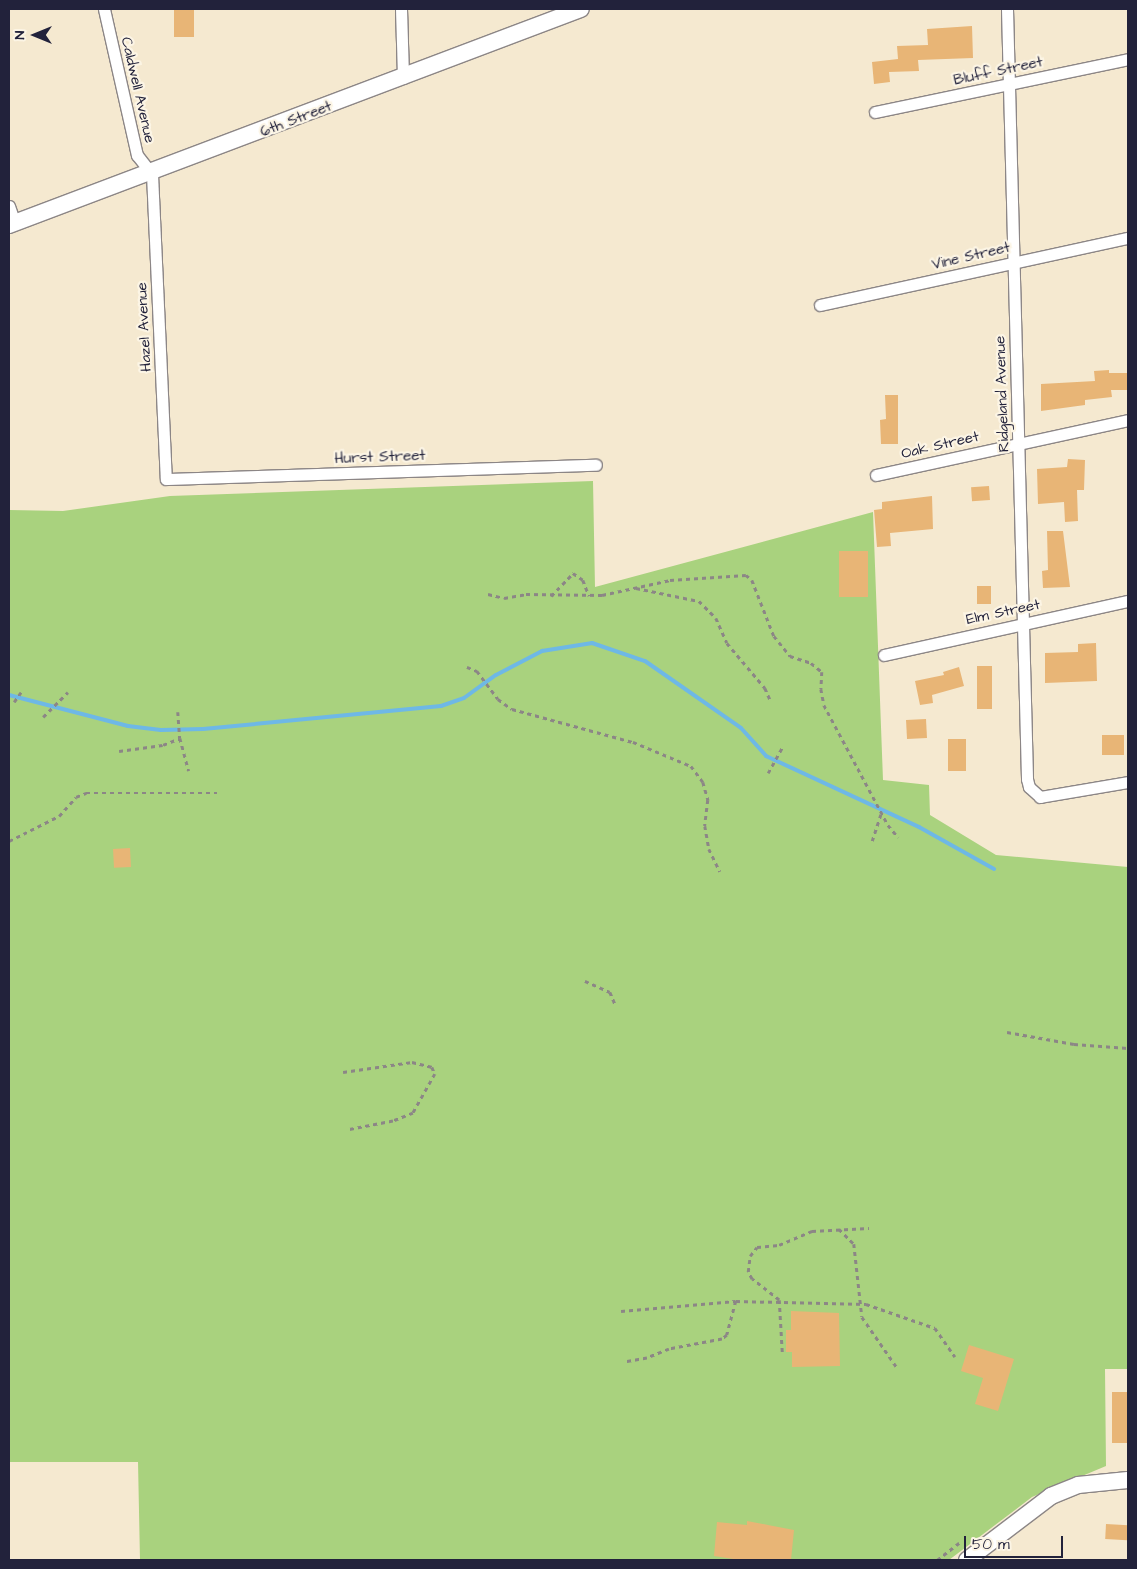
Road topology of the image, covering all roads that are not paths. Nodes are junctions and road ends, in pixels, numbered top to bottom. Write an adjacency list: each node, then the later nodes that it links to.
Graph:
1 (104, 9): 10 (street, Caldwell Avenue)
2 (401, 9): 7 (street)
3 (581, 9): 5 (street, 6th Street)
4 (1007, 9): 8 (street, Ridgeland Avenue)
5 (564, 11): 7 (street, 6th Street)
6 (1128, 58): 8 (street, Bluff Street)
7 (403, 78): 10 (street, 6th Street)
8 (1009, 84): 9 (street, Bluff Street); 14 (street, Ridgeland Avenue)
9 (874, 112)
10 (152, 174): 12 (street, 6th Street); 20 (street, Hazel Avenue)
11 (9, 206): 12 (street)
12 (12, 224)
13 (1128, 238): 14 (street, Vine Street)
14 (1013, 262): 15 (street, Vine Street); 17 (street, Ridgeland Avenue)
15 (820, 305)
16 (1128, 420): 17 (street, Oak Street)
17 (1018, 443): 19 (street, Oak Street); 22 (street, Ridgeland Avenue)
18 (596, 465): 20 (street, Hurst Street)
19 (876, 475)
20 (166, 479)
21 (1128, 601): 22 (street, Elm Street)
22 (1022, 623): 23 (street, Elm Street); 24 (street, Ridgeland Avenue)
23 (884, 655)
24 (1128, 782)
25 (1128, 1480): 26 (street)
26 (968, 1560)

